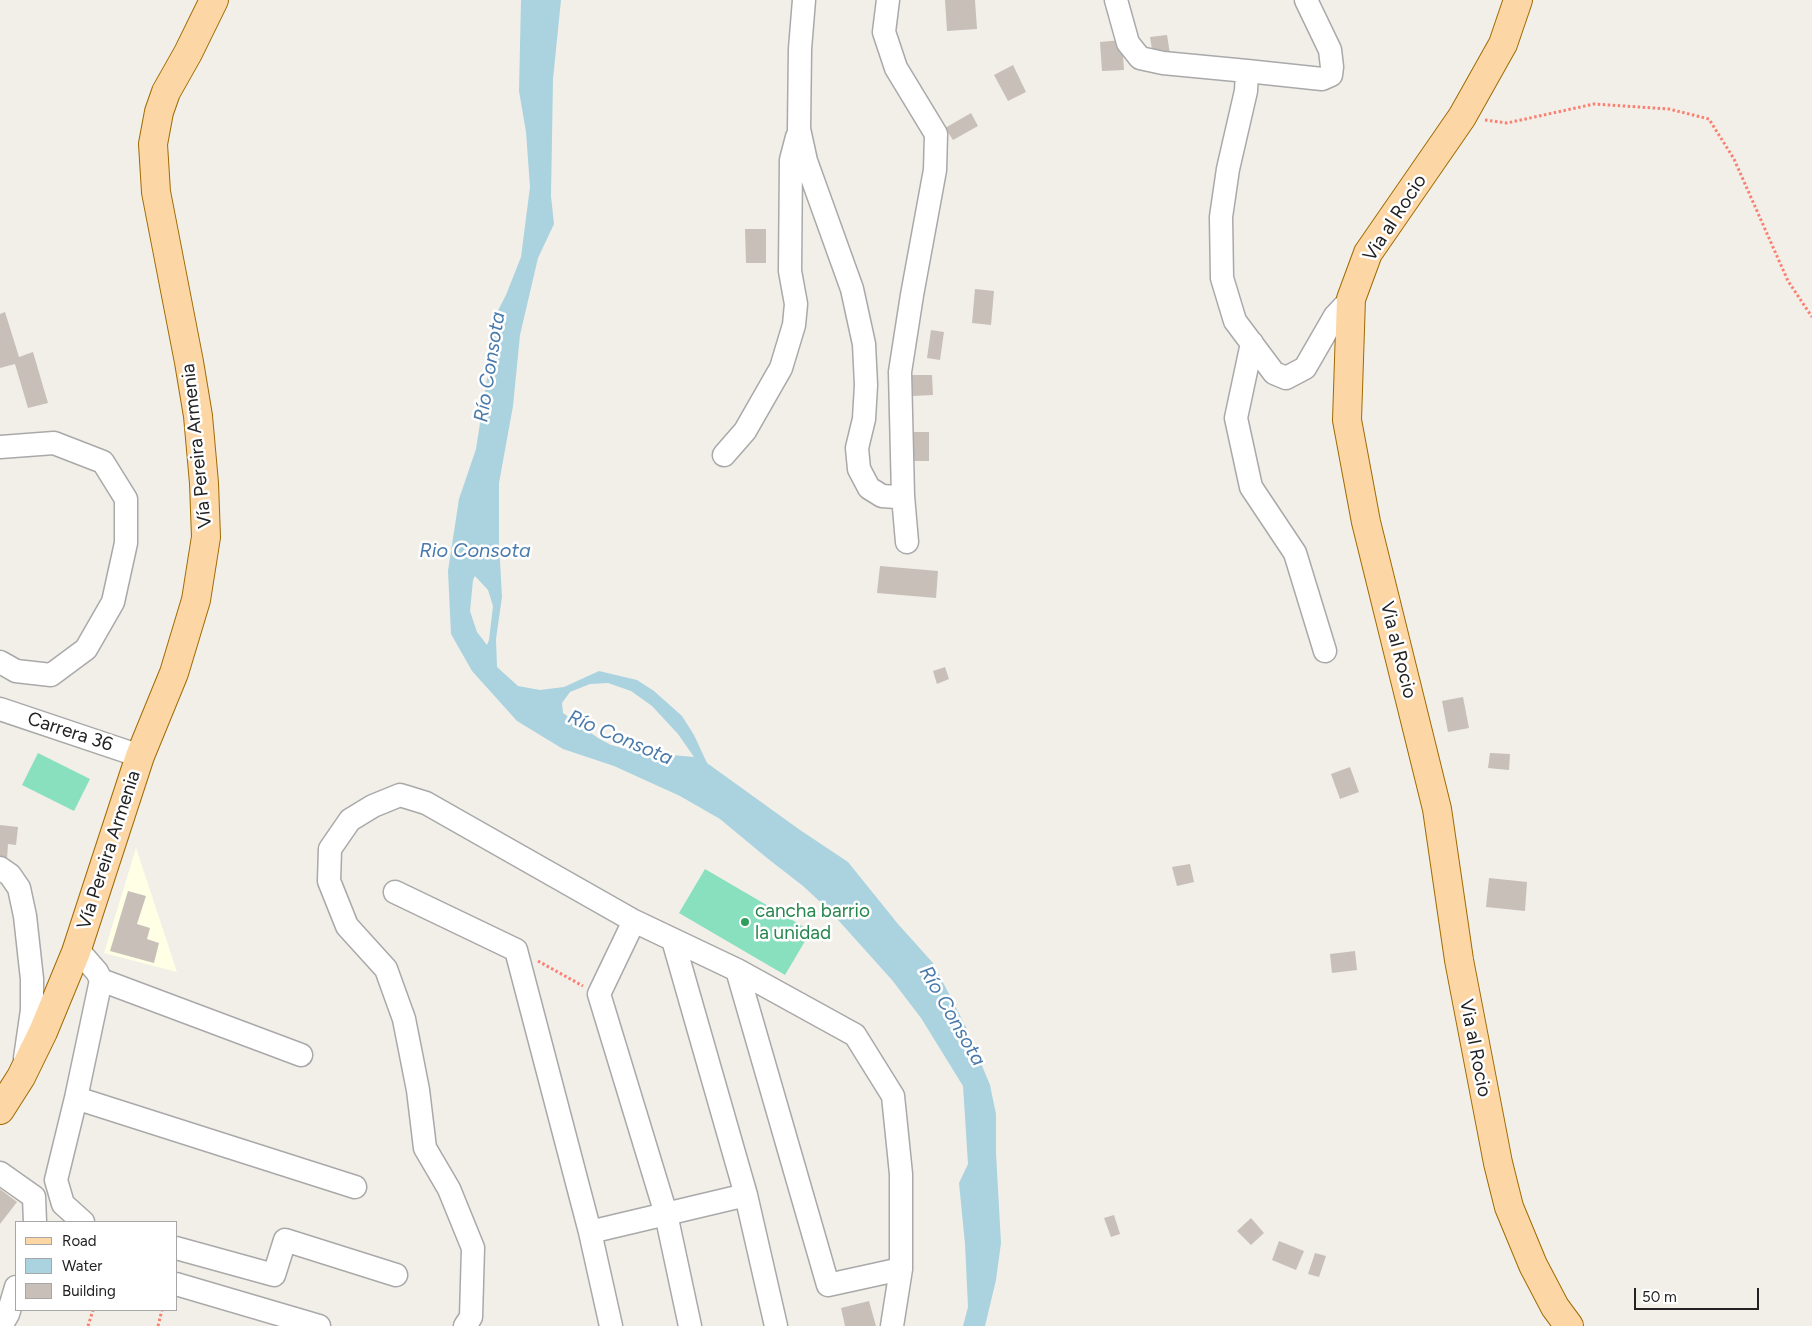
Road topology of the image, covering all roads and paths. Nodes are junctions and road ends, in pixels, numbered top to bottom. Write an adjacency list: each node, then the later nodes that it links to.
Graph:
1 (214, 0): 20 (main road, Vía Pereira Armenia)
2 (804, 0): 9 (street)
3 (888, 0): 15 (street)
4 (1116, 0): 7 (street)
5 (1306, 0): 7 (street)
6 (1518, 0): 8 (main road, Via al Rocio)
7 (1247, 71): 12 (street)
8 (1462, 116): 10 (main road, Via al Rocio); 11 (path)
9 (799, 129): 14 (street); 15 (street)
10 (1351, 300): 12 (street); 57 (main road, Via al Rocio)
11 (1812, 317)
12 (1252, 343): 17 (street)
13 (0, 447): 18 (street)
14 (724, 455)
15 (903, 496): 16 (street)
16 (907, 542)
17 (1325, 651)
18 (0, 662)
19 (0, 709): 20 (street, Carrera 36)
20 (140, 756): 25 (main road, Vía Pereira Armenia)
21 (0, 868): 31 (street)
22 (395, 892): 26 (street)
23 (634, 921): 24 (street); 29 (street); 52 (street)
24 (673, 940): 27 (street); 36 (street)
25 (77, 949): 28 (street); 31 (main road, Vía Pereira Armenia)
26 (516, 950): 29 (path); 40 (street)
27 (737, 970): 42 (street); 42 (street)
28 (101, 980): 30 (street); 32 (street)
29 (599, 994): 37 (street)
30 (301, 1056)
31 (21, 1077): 33 (main road, Vía Pereira Armenia)
32 (76, 1098): 35 (street); 39 (street)
33 (0, 1110)
34 (0, 1172): 38 (street)
35 (355, 1187)
36 (746, 1195): 37 (street); 55 (street)
37 (666, 1214): 40 (street); 54 (street)
38 (35, 1221)
39 (82, 1221)
40 (590, 1232): 53 (street)
41 (178, 1249): 43 (street)
42 (901, 1269): 56 (street)
43 (396, 1275)
44 (178, 1285): 51 (street)
45 (15, 1290): 48 (street)
46 (93, 1311): 49 (path)
47 (162, 1311): 50 (path)
48 (1, 1326)
49 (88, 1326)
50 (158, 1326)
51 (319, 1326)
52 (465, 1326)
53 (611, 1326)
54 (690, 1326)
55 (776, 1326)
56 (892, 1326)
57 (1569, 1326)

